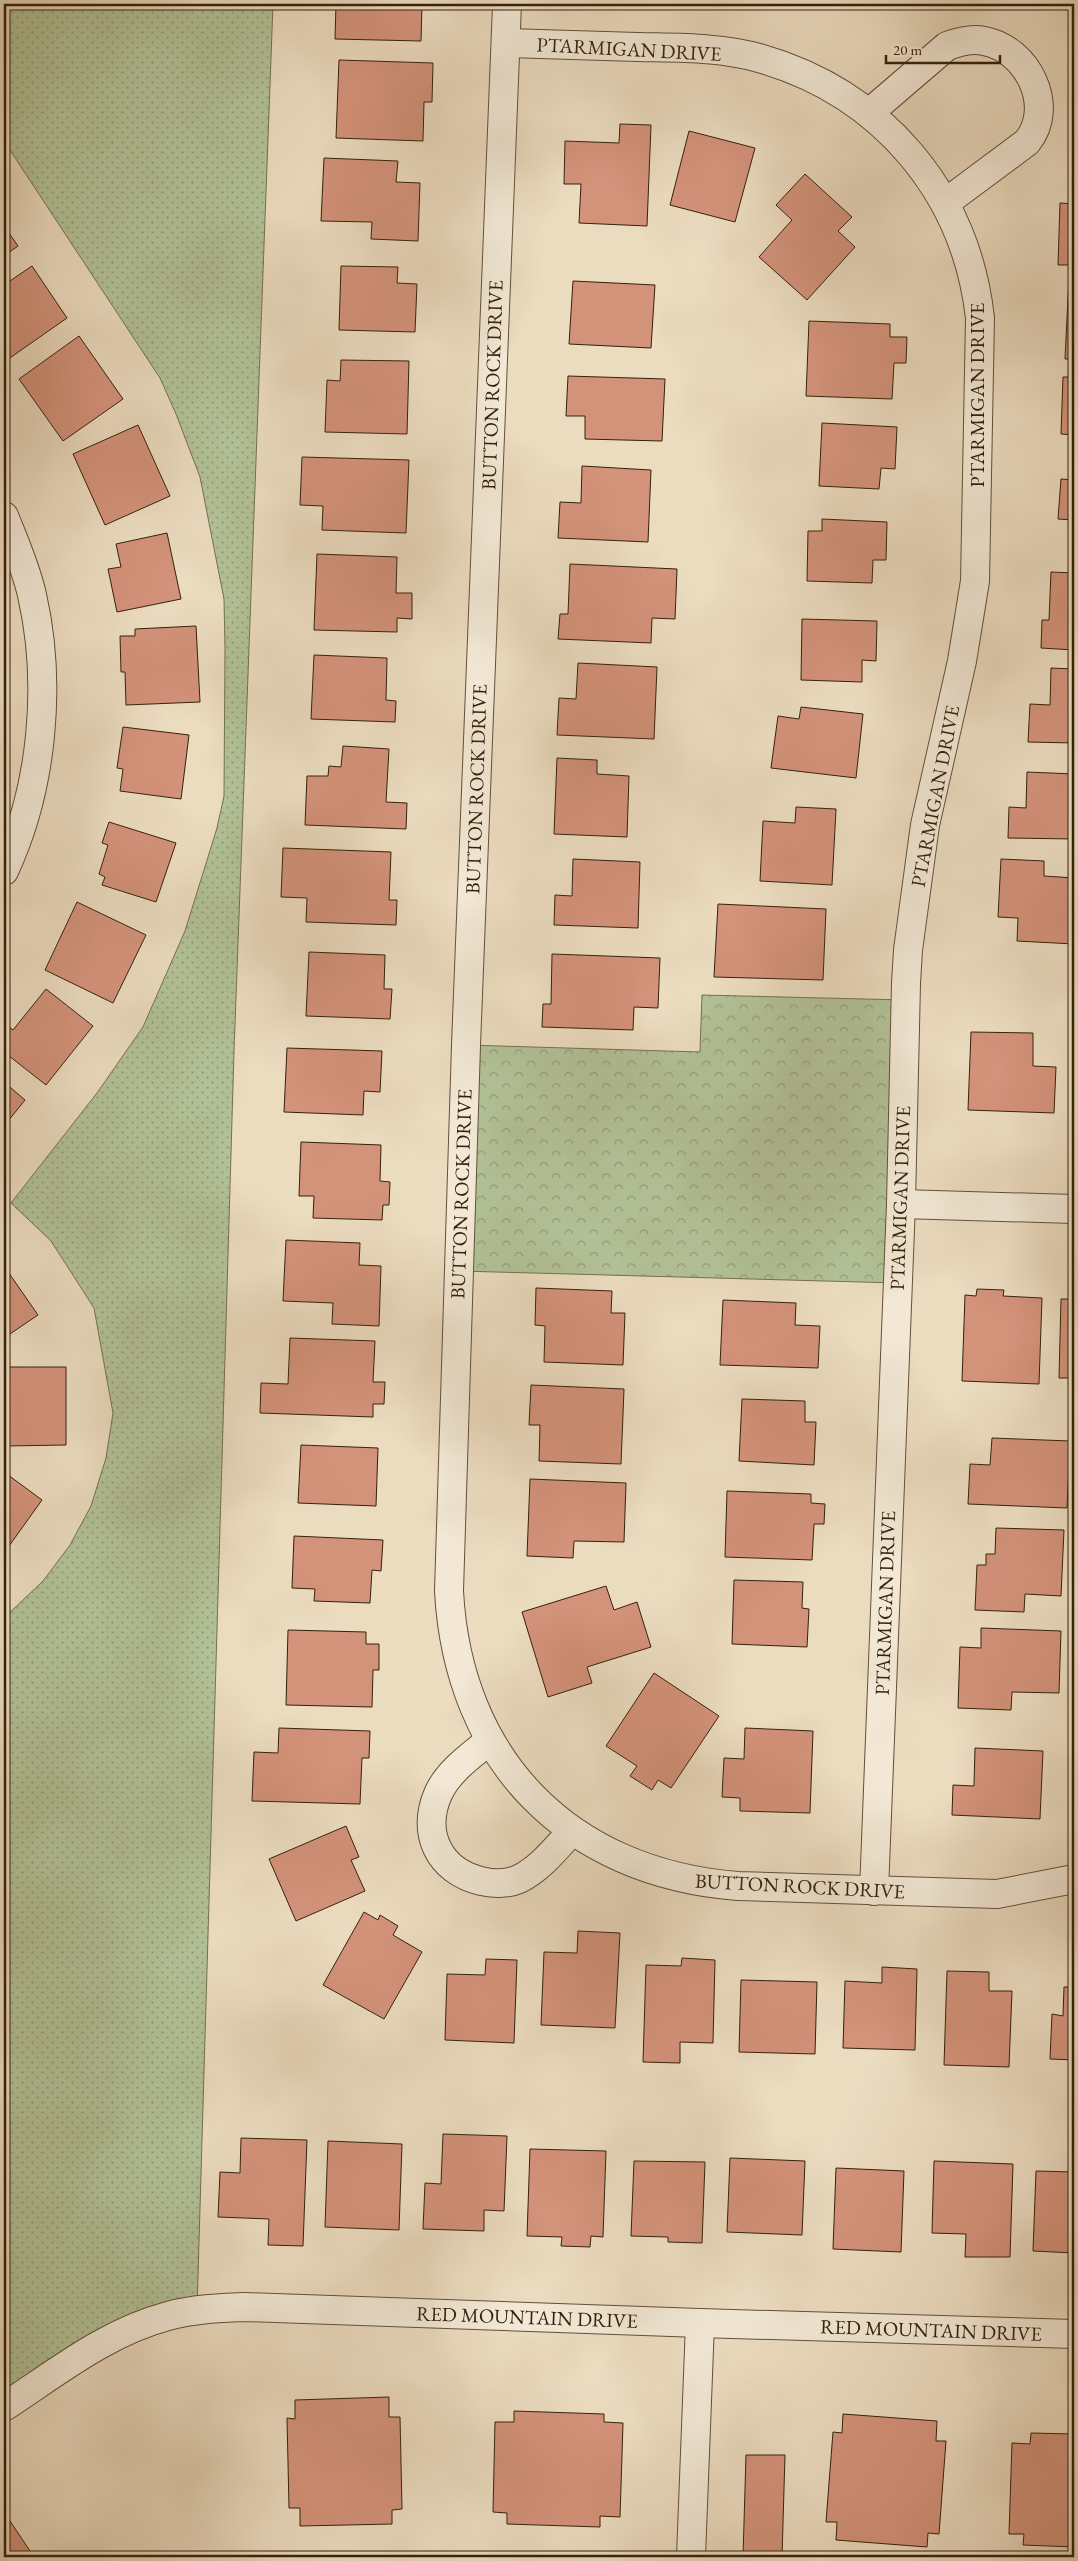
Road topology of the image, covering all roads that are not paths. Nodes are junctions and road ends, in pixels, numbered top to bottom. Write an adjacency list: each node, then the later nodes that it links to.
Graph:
1 (508, 4): 2 (street, BUTTON ROCK DRIVE)
2 (506, 44): 3 (street, PTARMIGAN DRIVE); 9 (street, BUTTON ROCK DRIVE)
3 (869, 113): 4 (street, PTARMIGAN DRIVE); 4 (street)
4 (944, 203): 7 (street, PTARMIGAN DRIVE)
5 (4, 516): 6 (street)
6 (4, 870)
7 (901, 1204): 8 (street); 12 (street, PTARMIGAN DRIVE)
8 (1074, 1209)
9 (490, 1740): 10 (street, BUTTON ROCK DRIVE); 10 (street)
10 (572, 1831): 12 (street, BUTTON ROCK DRIVE)
11 (1074, 1879): 12 (street, BUTTON ROCK DRIVE)
12 (874, 1892)
13 (700, 2324): 14 (street, RED MOUNTAIN DRIVE); 15 (street, RED MOUNTAIN DRIVE); 16 (street)
14 (1074, 2334)
15 (4, 2407)
16 (691, 2557)

